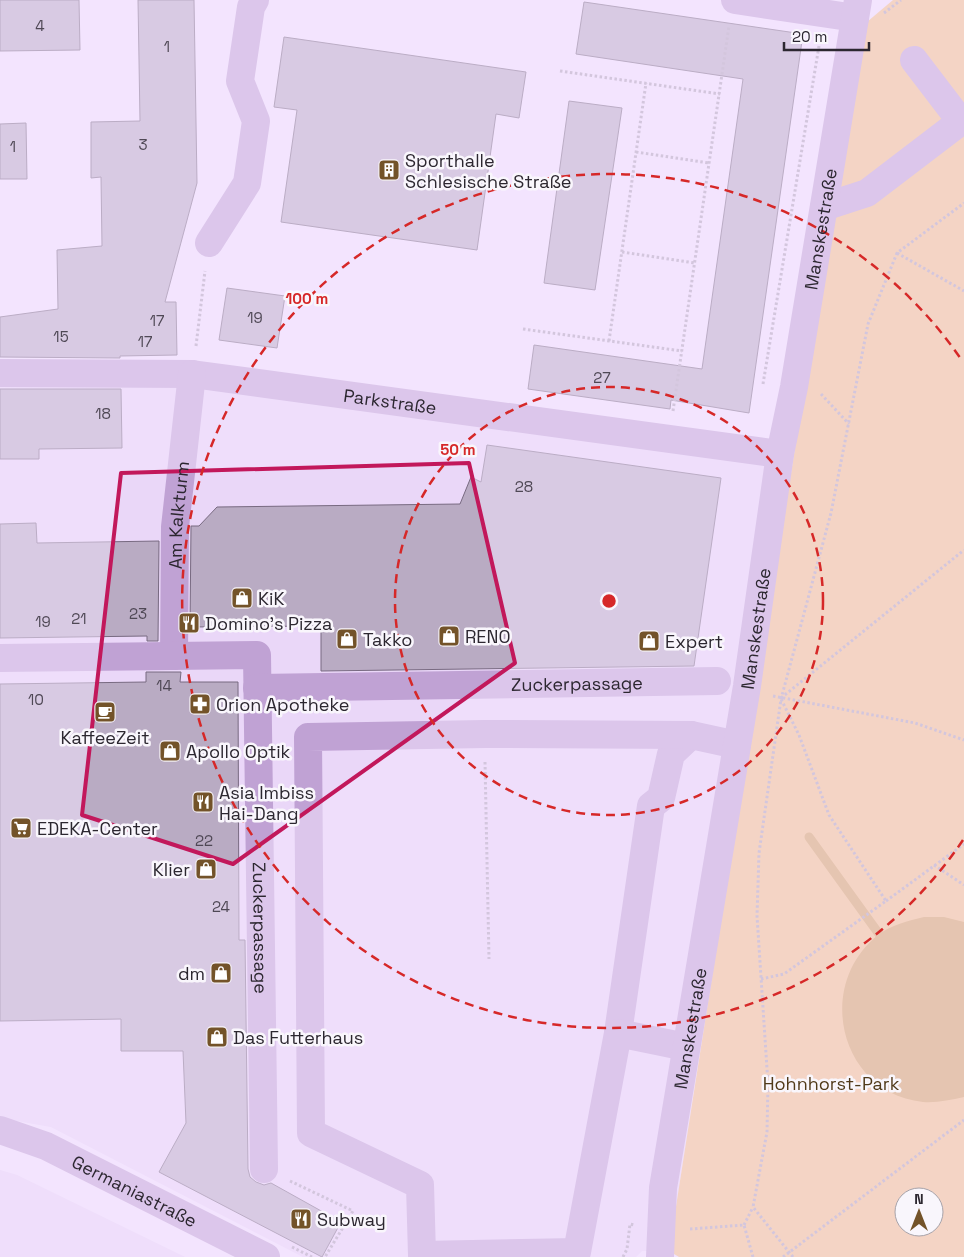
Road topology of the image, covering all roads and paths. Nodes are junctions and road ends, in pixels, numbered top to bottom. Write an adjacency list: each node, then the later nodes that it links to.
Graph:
1 (255, 0): 12 (street)
2 (733, 9): 3 (street); 7 (path)
3 (857, 9): 11 (street, Manskestraße)
4 (914, 60): 11 (street)
5 (560, 71): 6 (path)
6 (646, 83): 7 (path); 8 (path)
7 (720, 94): 9 (path)
8 (636, 152): 9 (path); 13 (path)
9 (709, 163): 15 (path)
10 (964, 203): 14 (path)
11 (824, 208): 22 (street, Manskestraße)
12 (209, 243): 21 (path)
13 (622, 252): 15 (path); 18 (path)
14 (897, 253): 16 (path); 23 (path)
15 (695, 263): 19 (path)
16 (964, 291)
17 (524, 329): 18 (path)
18 (609, 341): 19 (path)
19 (682, 350): 24 (path)
20 (0, 373): 21 (street, Parkstraße)
21 (192, 374): 24 (street, Parkstraße); 27 (street, Am Kalkturm)
22 (794, 387): 23 (path); 25 (street, Manskestraße)
23 (849, 425): 32 (path)
24 (669, 439): 25 (street, Parkstraße)
25 (780, 454): 30 (street, Manskestraße)
26 (964, 550): 32 (path)
27 (174, 656): 28 (street, Zuckerpassage); 31 (street, Zuckerpassage)
28 (0, 658)
29 (717, 681): 31 (street, Zuckerpassage)
30 (747, 686): 32 (path); 36 (street, Manskestraße)
31 (257, 688): 47 (street, Zuckerpassage)
32 (781, 698): 35 (path); 40 (path); 42 (path)
33 (485, 734): 34 (street); 41 (path); 43 (street)
34 (691, 735): 36 (street); 43 (street)
35 (964, 740)
36 (737, 745): 44 (street, Manskestraße)
37 (964, 844): 38 (path)
38 (934, 865): 39 (path); 40 (path)
39 (964, 885)
40 (886, 900): 42 (path)
41 (489, 959)
42 (761, 979): 48 (path)
43 (618, 1033): 44 (street)
44 (686, 1047): 50 (street, Manskestraße)
45 (964, 1120): 51 (path)
46 (0, 1130): 52 (street, Germaniastraße)
47 (264, 1169): 53 (path)
48 (753, 1207): 49 (path); 51 (path)
49 (744, 1225): 50 (path); 55 (path)
50 (661, 1227): 54 (street, Manskestraße)
51 (789, 1252): 56 (path); 57 (path)
52 (266, 1257)
53 (325, 1257)
54 (660, 1257)
55 (753, 1257)
56 (783, 1257)
57 (793, 1257)

